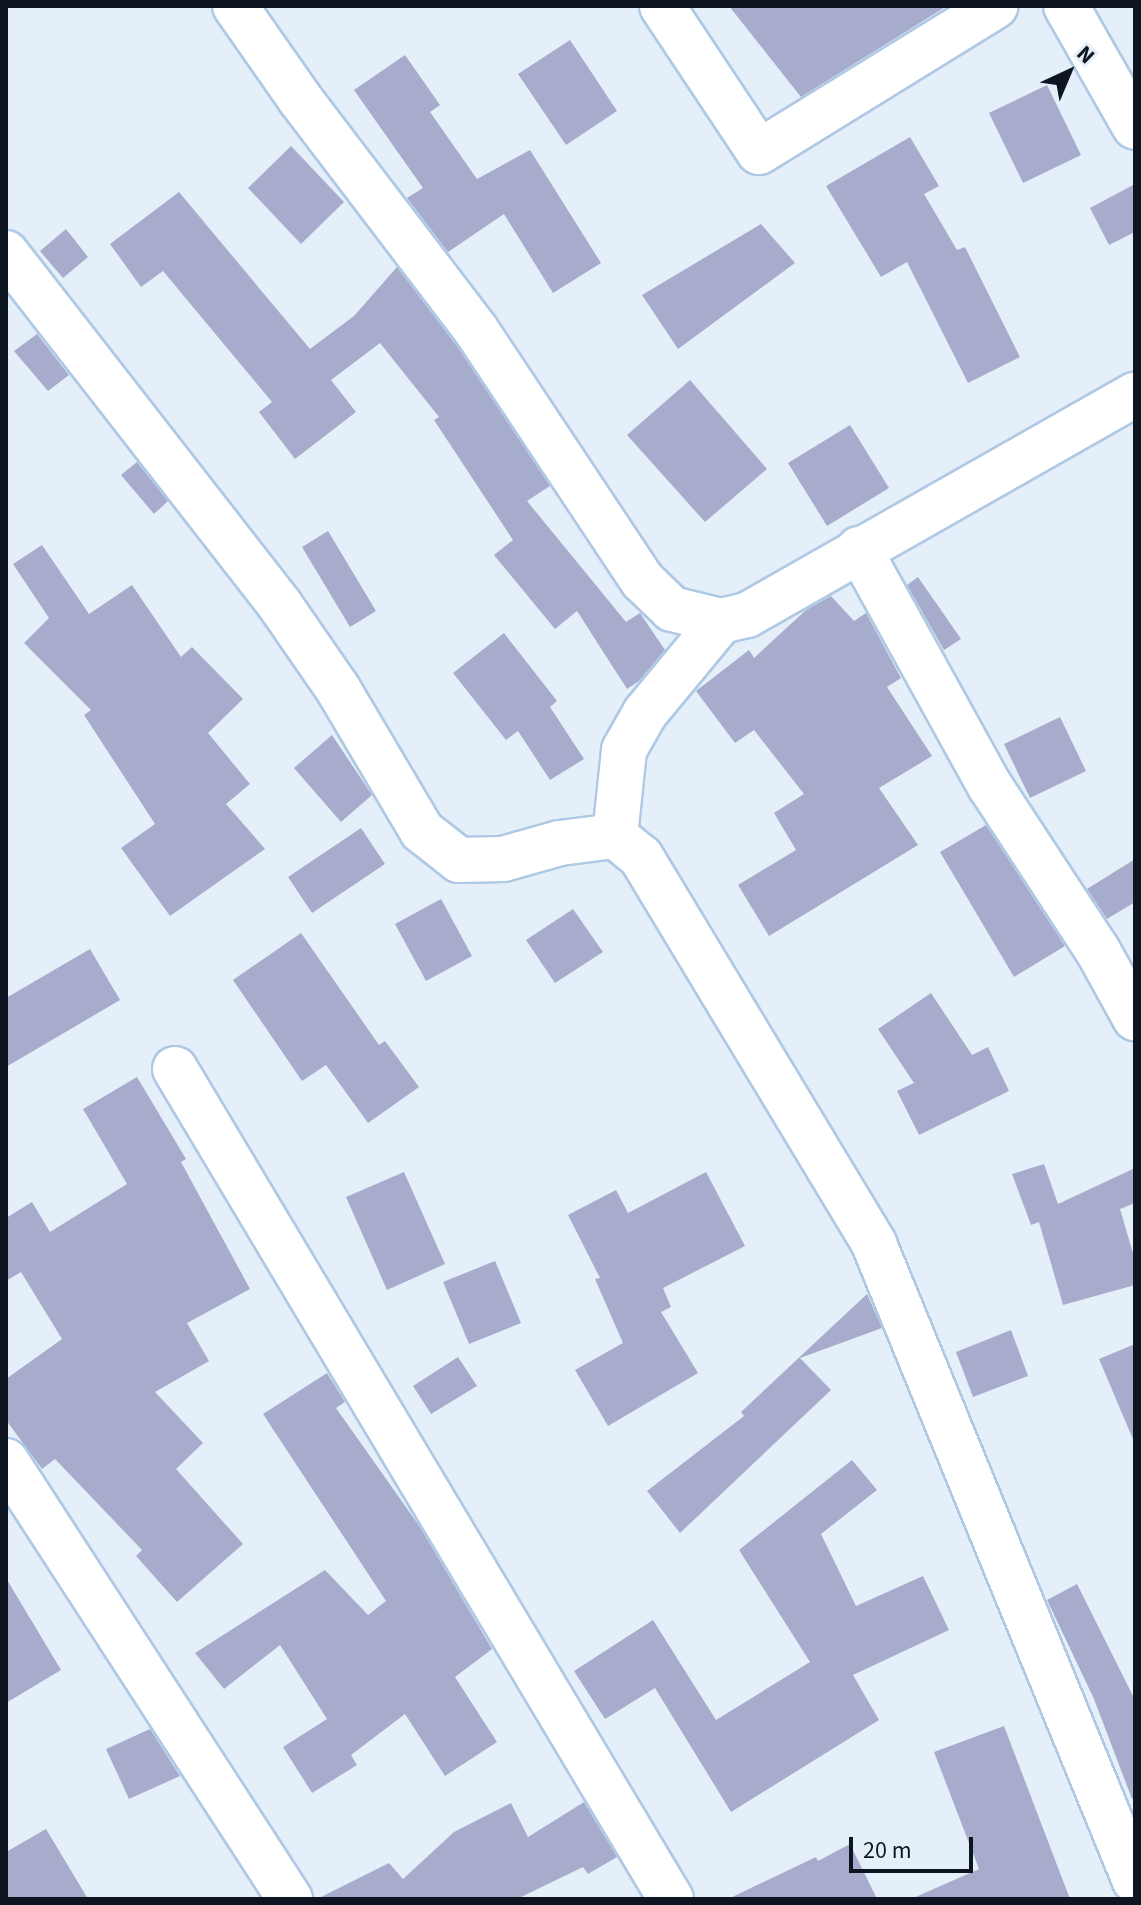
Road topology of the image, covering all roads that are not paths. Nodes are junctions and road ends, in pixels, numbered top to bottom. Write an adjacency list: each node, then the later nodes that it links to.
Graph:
1 (235, 6): 9 (street)
2 (662, 6): 3 (street)
3 (995, 6)
4 (1066, 6): 5 (street)
5 (1135, 127)
6 (6, 253): 10 (street)
7 (1135, 395): 8 (street)
8 (859, 549): 9 (street); 11 (street)
9 (721, 621): 10 (street)
10 (615, 836): 14 (street)
11 (1135, 1018)
12 (175, 1069): 16 (street)
13 (6, 1461): 15 (street)
14 (1135, 1881)
15 (290, 1899)
16 (671, 1899)

